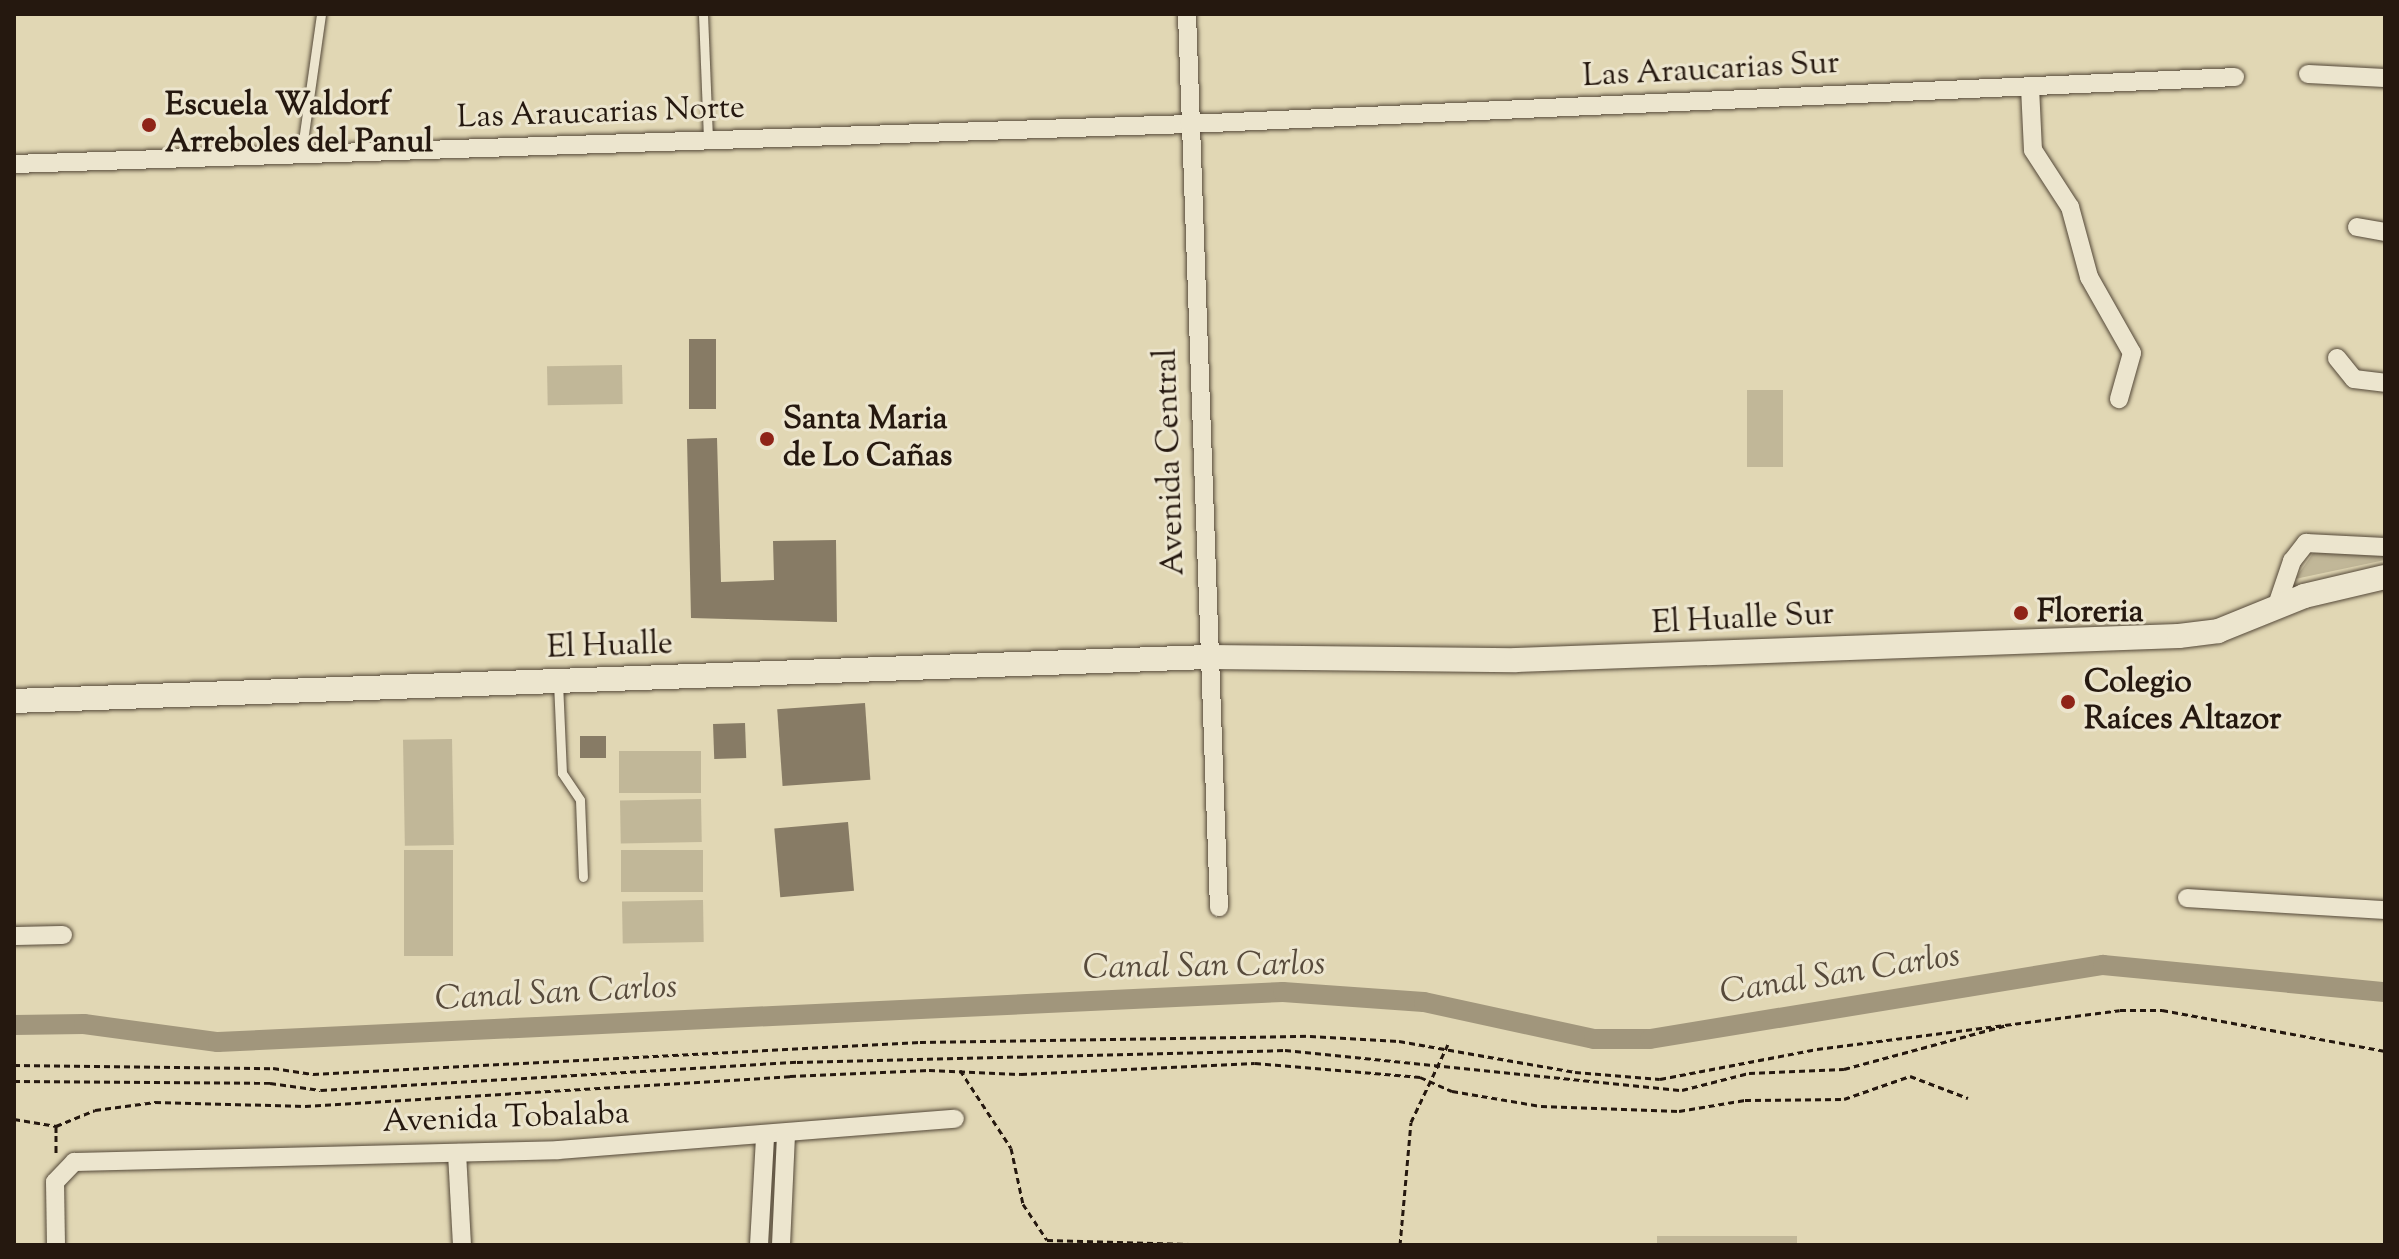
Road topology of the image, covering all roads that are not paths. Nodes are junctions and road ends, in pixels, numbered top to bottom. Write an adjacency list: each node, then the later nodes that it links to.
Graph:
1 (321, 14): 10 (lane)
2 (703, 14): 9 (lane)
3 (1187, 14): 8 (street, Avenida Central)
4 (2308, 74): 6 (street)
5 (2235, 77): 7 (street, Las Araucarias Sur)
6 (2385, 78)
7 (2030, 87): 8 (street, Las Araucarias Sur); 16 (street)
8 (1189, 124): 9 (street, Las Araucarias Norte); 20 (street, Avenida Central)
9 (708, 141): 10 (street, Las Araucarias Norte)
10 (301, 155): 11 (street, Las Araucarias Norte)
11 (14, 164)
12 (2357, 227): 13 (street)
13 (2385, 232)
14 (2337, 358): 15 (street)
15 (2385, 383)
16 (2119, 399)
17 (2385, 547): 19 (street)
18 (2385, 577): 19 (street, El Hualle Sur)
19 (2276, 608): 20 (street, El Hualle Sur)
20 (1209, 657): 21 (street, El Hualle); 25 (street, Avenida Central)
21 (558, 681): 22 (street, El Hualle); 23 (lane)
22 (14, 701)
23 (583, 877)
24 (2187, 898): 26 (street)
25 (1219, 907)
26 (2385, 910)
27 (63, 935): 28 (street)
28 (14, 936)
29 (955, 1119): 30 (street, Avenida Tobalaba)
30 (786, 1134): 31 (street, Avenida Tobalaba); 36 (street)
31 (765, 1136): 32 (street, Avenida Tobalaba); 35 (street)
32 (457, 1153): 33 (street, Avenida Tobalaba); 34 (street)
33 (56, 1245)
34 (462, 1245)
35 (759, 1245)
36 (781, 1245)

